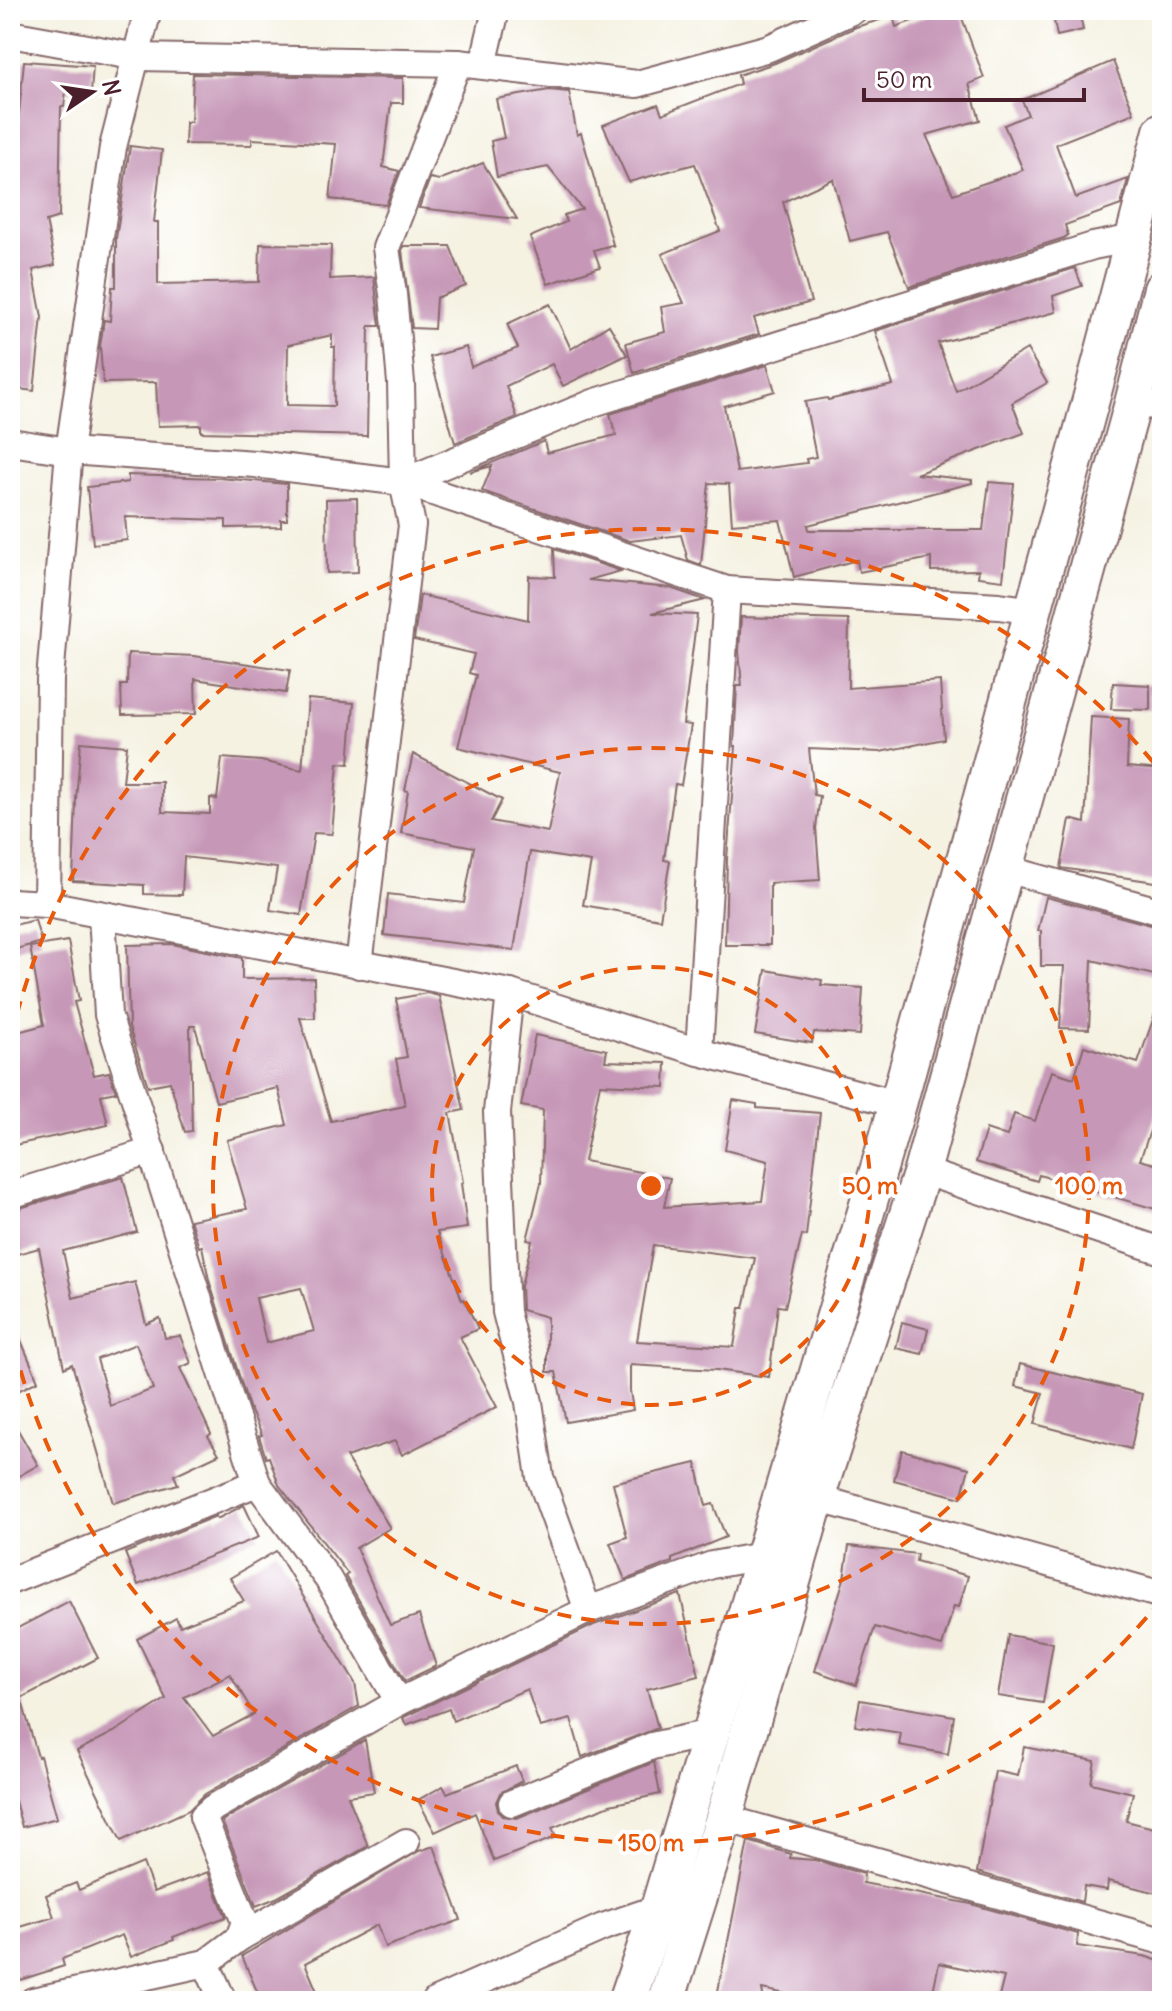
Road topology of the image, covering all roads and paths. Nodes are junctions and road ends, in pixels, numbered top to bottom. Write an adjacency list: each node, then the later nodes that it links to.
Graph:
1 (148, 10): 5 (street)
2 (496, 10): 6 (street)
3 (854, 10): 6 (street)
4 (10, 34): 5 (street)
5 (138, 57): 6 (street); 12 (street)
6 (470, 64): 13 (street)
7 (1162, 131): 8 (main road)
8 (1134, 238): 13 (street); 15 (main road)
9 (1162, 289): 10 (main road)
10 (1148, 405): 16 (main road)
11 (10, 442): 12 (street)
12 (69, 451): 13 (street); 18 (street)
13 (403, 482): 14 (street); 21 (street)
14 (727, 590): 15 (street); 23 (street)
15 (1034, 611): 24 (main road)
16 (1006, 869): 19 (street); 26 (main road)
17 (10, 902): 18 (street)
18 (47, 904): 20 (street)
19 (1162, 912)
20 (102, 915): 21 (street); 25 (street)
21 (359, 965): 22 (street)
22 (510, 993): 23 (street); 34 (street)
23 (699, 1052): 24 (street)
24 (898, 1104): 31 (main road)
25 (152, 1151): 27 (street); 29 (street)
26 (922, 1171): 28 (street); 30 (main road)
27 (10, 1195)
28 (1162, 1251)
29 (257, 1483): 32 (street); 35 (street)
30 (816, 1498): 33 (street); 38 (main road)
31 (762, 1556): 34 (street); 36 (main road)
32 (10, 1581)
33 (1162, 1595)
34 (588, 1610): 35 (street)
35 (399, 1702): 41 (street)
36 (710, 1733): 37 (street); 40 (main road)
37 (512, 1803)
38 (724, 1818): 42 (street); 48 (main road)
39 (406, 1842): 41 (street)
40 (659, 1908): 46 (street); 47 (main road)
41 (239, 1938): 43 (street)
42 (1162, 1941)
43 (206, 1963): 44 (street); 45 (street)
44 (33, 2001)
45 (223, 2001)
46 (436, 2001)
47 (627, 2001)
48 (666, 2001)

